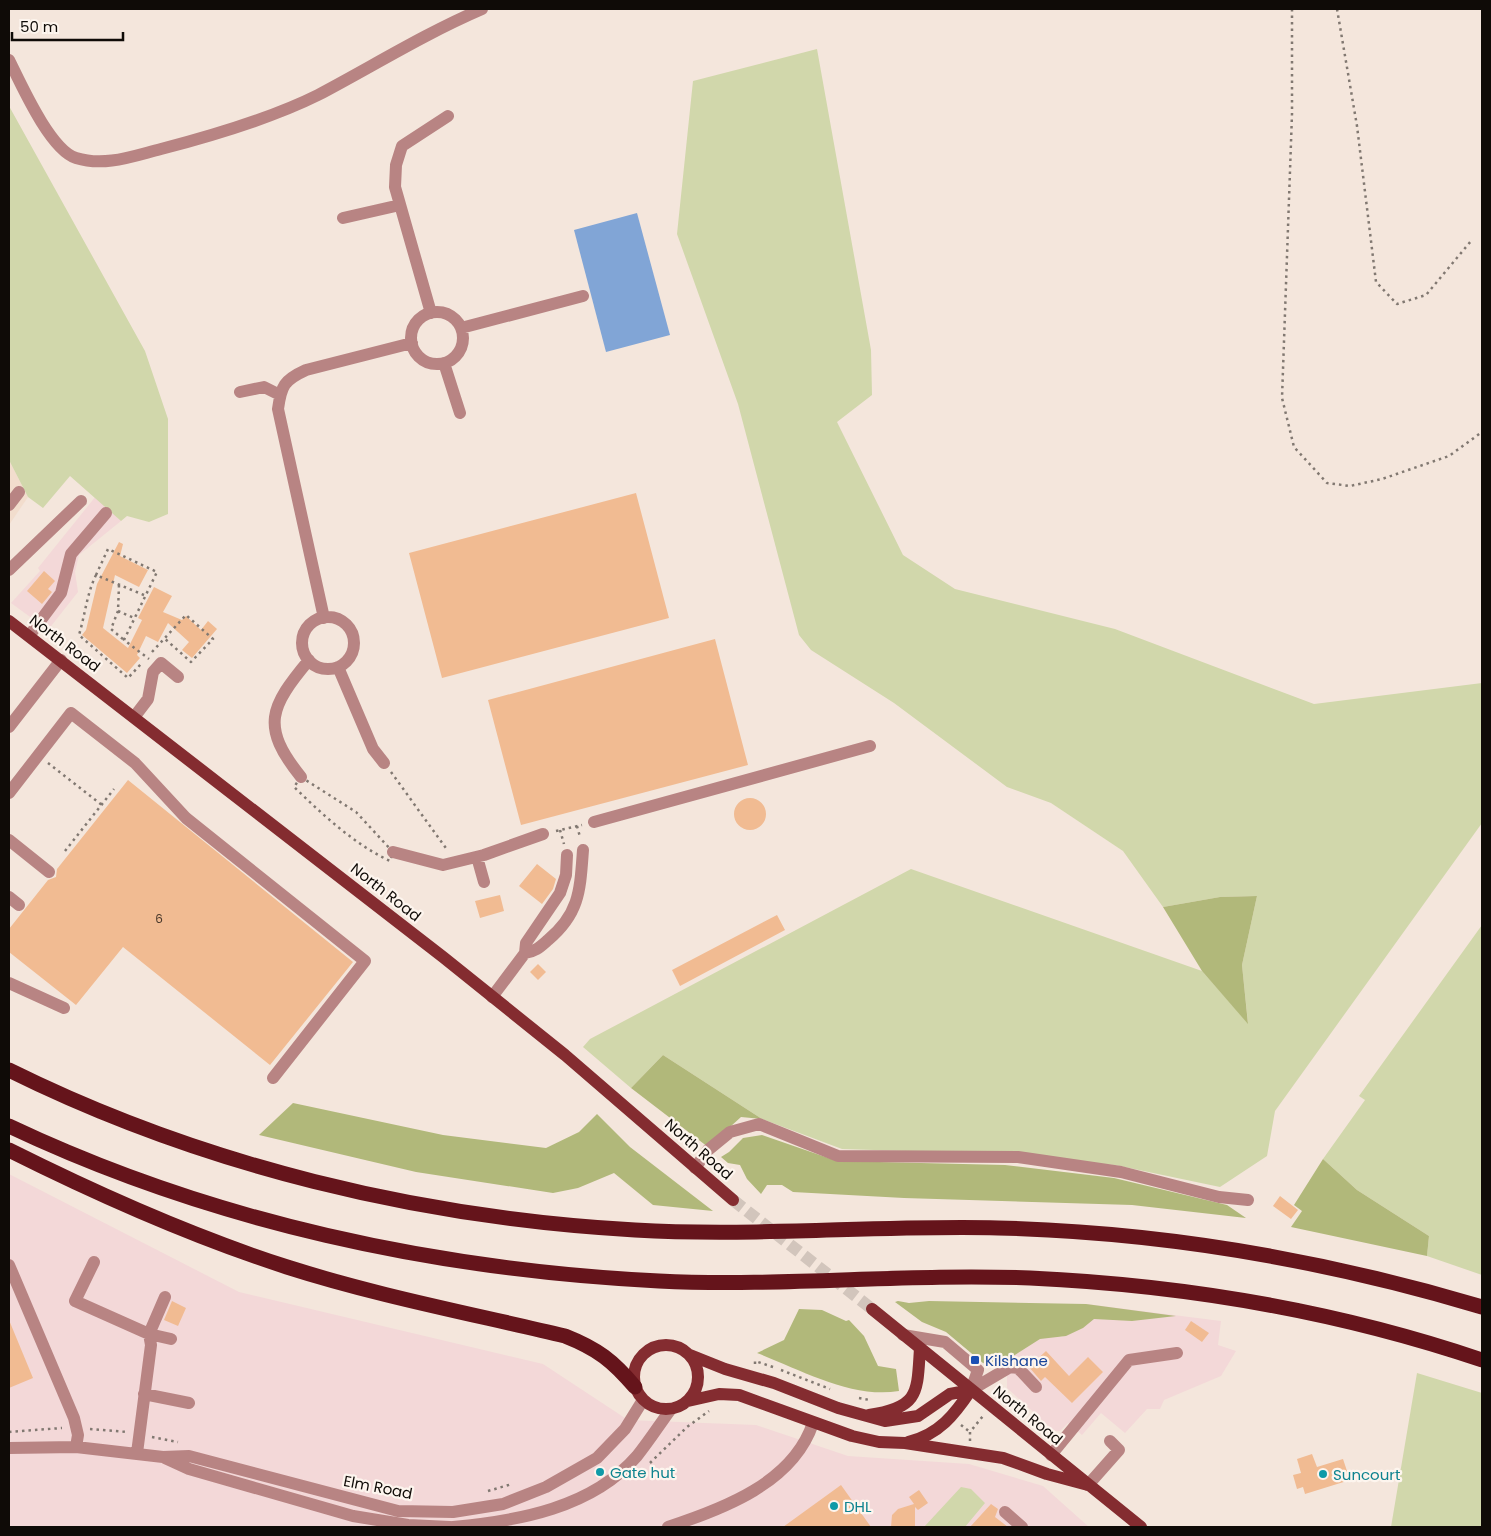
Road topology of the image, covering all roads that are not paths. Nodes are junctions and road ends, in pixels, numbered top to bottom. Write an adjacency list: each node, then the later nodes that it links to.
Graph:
1 (482, 9): 2 (street)
2 (9, 60)
3 (448, 116): 4 (street)
4 (400, 205): 5 (street); 7 (street)
5 (343, 218)
6 (583, 296): 8 (street)
7 (430, 313): 8 (street); 9 (street)
8 (461, 328): 10 (street)
9 (412, 343): 10 (street); 12 (street)
10 (444, 363): 13 (street)
11 (240, 392): 12 (street)
12 (280, 395): 19 (street)
13 (460, 413)
14 (19, 492): 16 (street)
15 (80, 501): 18 (street)
16 (9, 505)
17 (106, 514): 21 (street)
18 (9, 570)
19 (324, 618): 23 (street); 24 (street)
20 (9, 621): 21 (main road, North Road)
21 (29, 636): 22 (main road, North Road)
22 (61, 660): 26 (main road, North Road); 27 (street)
23 (309, 660): 24 (street); 30 (street)
24 (338, 667): 29 (street)
25 (178, 677): 26 (street)
26 (135, 716): 45 (main road, North Road)
27 (9, 727)
28 (870, 746): 32 (street)
29 (384, 763)
30 (301, 777)
31 (9, 794): 48 (street)
32 (594, 822)
33 (543, 834): 38 (street)
34 (9, 840): 39 (street)
35 (583, 850): 43 (street)
36 (393, 852): 38 (street)
37 (567, 855): 43 (street)
38 (477, 857): 40 (street)
39 (49, 872)
40 (484, 882)
41 (9, 897): 42 (street)
42 (20, 905)
43 (525, 954): 45 (street)
44 (9, 983): 46 (street)
45 (492, 997): 51 (main road, North Road)
46 (64, 1008)
47 (9, 1070): 57 (highway)
48 (273, 1078)
49 (9, 1126): 65 (highway)
50 (9, 1150): 69 (highway)
51 (696, 1168): 52 (main road, North Road); 53 (street)
52 (733, 1200)
53 (1248, 1200)
54 (94, 1262): 59 (street)
55 (9, 1265): 77 (street)
56 (165, 1297): 59 (street)
57 (1482, 1307)
58 (872, 1309): 60 (main road, North Road)
59 (149, 1334): 61 (street); 68 (street)
60 (903, 1335): 62 (main road, North Road); 67 (street)
61 (171, 1339)
62 (920, 1348): 67 (main road, North Road); 73 (main road)
63 (1177, 1353): 80 (street)
64 (690, 1355): 69 (main road); 70 (main road); 73 (main road)
65 (1482, 1360)
66 (1036, 1387): 67 (street)
67 (971, 1390): 73 (main road); 76 (main road); 80 (main road, North Road)
68 (144, 1394): 71 (street); 79 (street)
69 (639, 1394): 72 (main road); 81 (street, Elm Road)
70 (688, 1401): 72 (main road); 74 (main road)
71 (189, 1403)
72 (671, 1409): 84 (street, Elm Road)
73 (864, 1416)
74 (813, 1423): 76 (main road); 85 (street)
75 (1110, 1441): 82 (street)
76 (906, 1443): 82 (main road)
77 (76, 1447): 78 (street, Elm Road); 79 (street, Elm Road)
78 (9, 1448)
79 (137, 1453): 81 (street, Elm Road)
80 (1051, 1455): 82 (main road, North Road)
81 (162, 1457): 84 (street, Elm Road)
82 (1088, 1485): 87 (main road, North Road)
83 (1005, 1512): 86 (street)
84 (451, 1527)
85 (668, 1527)
86 (1022, 1527)
87 (1141, 1527)

